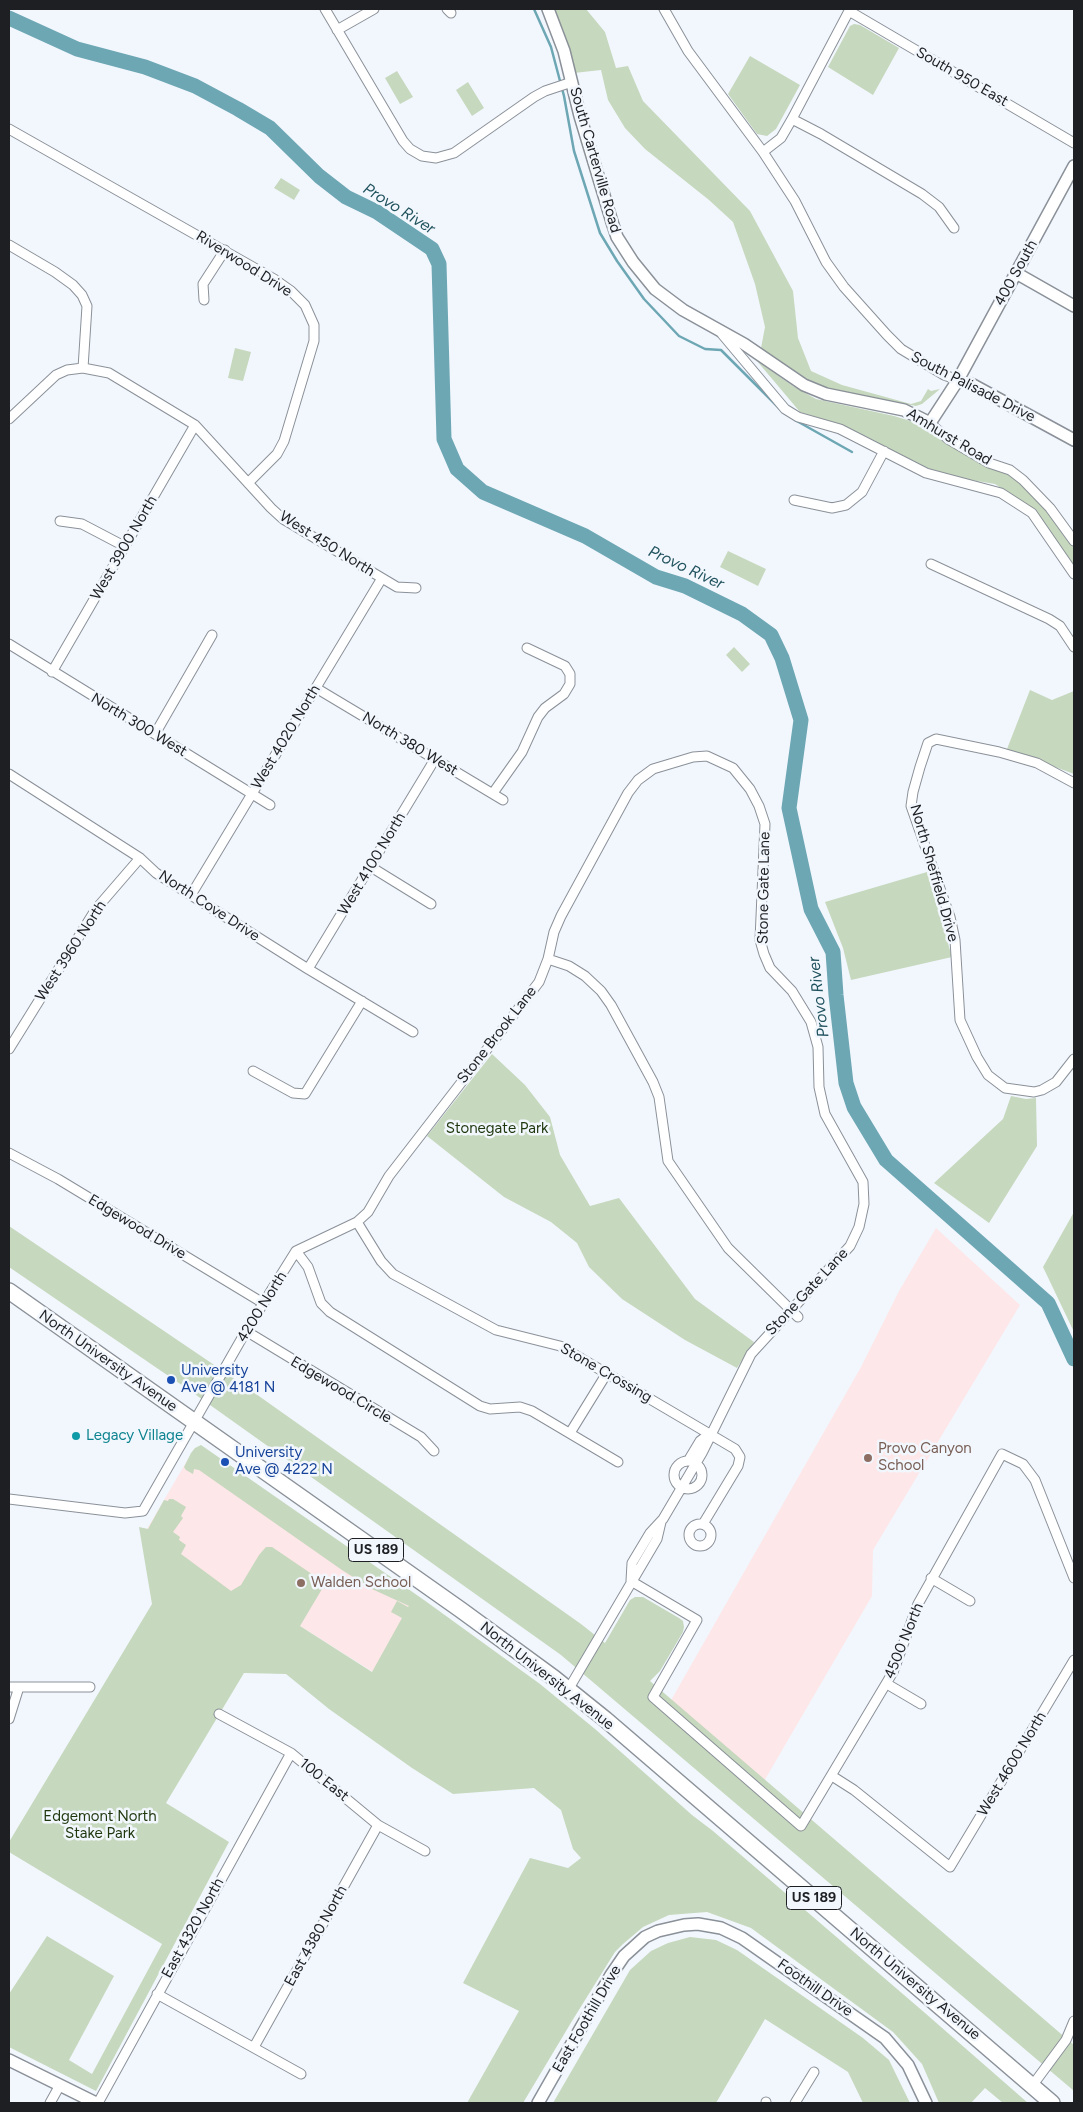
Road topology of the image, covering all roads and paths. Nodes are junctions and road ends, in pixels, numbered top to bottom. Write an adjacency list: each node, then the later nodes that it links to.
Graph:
1 (325, 9): 6 (street)
2 (374, 9): 6 (street)
3 (548, 9): 7 (street, South Carterville Road)
4 (664, 9): 11 (street, South Palisade Drive)
5 (850, 10): 8 (street); 10 (street, South 950 East)
6 (338, 30): 7 (street)
7 (572, 82): 19 (street, South Carterville Road)
8 (792, 119): 11 (street); 13 (street)
9 (9, 129): 15 (street, Riverwood Drive)
10 (1074, 143)
11 (763, 152): 21 (street, South Palisade Drive)
12 (1074, 166): 16 (street, 400 South)
13 (954, 228)
14 (9, 245): 20 (street)
15 (225, 250): 17 (street); 27 (street, Riverwood Drive)
16 (1016, 273): 18 (street); 21 (street, 400 South)
17 (204, 300)
18 (1074, 306)
19 (720, 331): 23 (street, Amhurst Road); 26 (street, South Carterville Road)
20 (83, 368): 22 (street); 24 (street, West 450 North)
21 (958, 380): 23 (street, 400 South); 25 (street, South Palisade Drive)
22 (9, 419)
23 (930, 423): 30 (street, Amhurst Road)
24 (195, 425): 27 (street, West 450 North); 31 (street, West 3900 North)
25 (1074, 440)
26 (884, 451): 28 (street); 33 (street, South Carterville Road)
27 (248, 484): 34 (street, West 450 North)
28 (794, 500)
29 (60, 521): 31 (street)
30 (1074, 541)
31 (124, 546): 40 (street, West 3900 North)
32 (931, 564): 38 (street)
33 (1074, 574)
34 (382, 578): 35 (street, West 450 North); 41 (street, West 4020 North)
35 (416, 588)
36 (212, 634): 42 (street)
37 (9, 644): 40 (street, North 300 West)
38 (1074, 647)
39 (527, 648): 47 (street)
40 (52, 672): 42 (street, North 300 West)
41 (316, 688): 44 (street, North 380 West); 48 (street, West 4020 North)
42 (155, 734): 48 (street, North 300 West)
43 (693, 757): 55 (street, Stone Brook Lane); 67 (street, Stone Gate Lane)
44 (435, 759): 47 (street, North 380 West); 52 (street, West 4100 North)
45 (9, 774): 51 (street, North Cove Drive)
46 (1074, 783): 60 (street, North Sheffield Drive)
47 (493, 793): 49 (street, North 380 West)
48 (252, 794): 50 (street, North 300 West); 53 (street, West 4020 North)
49 (503, 800)
50 (270, 805)
51 (140, 858): 53 (street, North Cove Drive); 59 (street, West 3960 North)
52 (371, 866): 54 (street); 56 (street, West 4100 North)
53 (191, 895): 56 (street, North Cove Drive)
54 (431, 904)
55 (548, 959): 63 (street, Stone Brook Lane); 67 (street)
56 (308, 969): 57 (street, North Cove Drive)
57 (362, 1002): 58 (street, North Cove Drive); 61 (street)
58 (413, 1032)
59 (9, 1049)
60 (1074, 1059)
61 (253, 1071)
62 (9, 1153): 66 (street, Edgewood Drive)
63 (357, 1222): 64 (street); 70 (street, Stone Crossing)
64 (296, 1251): 66 (street, 4200 North); 72 (street)
65 (9, 1291): 71 (highway, North University Avenue / US 189)
66 (264, 1303): 69 (street, 4200 North)
67 (790, 1309): 68 (street); 73 (street, Stone Gate Lane)
68 (798, 1317)
69 (246, 1331): 71 (street, 4200 North); 74 (street, Edgewood Circle)
70 (607, 1373): 72 (street); 73 (street, Stone Crossing)
71 (194, 1422): 78 (street, 4200 North); 89 (highway, North University Avenue / US 189)
72 (570, 1433): 75 (street)
73 (710, 1433): 76 (street, Stone Gate Lane); 79 (street, Stone Crossing)
74 (434, 1451)
75 (618, 1462)
76 (691, 1462): 77 (street, Stone Gate Lane); 77 (street, Stone Gate Lane); 77 (street)
77 (682, 1486): 82 (street, Stone Gate Lane)
78 (9, 1499)
79 (703, 1524)
80 (931, 1578): 81 (street, 4500 North); 83 (street); 85 (street, 4500 North)
81 (1074, 1578)
82 (631, 1581): 89 (street, Stone Gate Lane); 94 (street, 4500 North)
83 (970, 1600)
84 (1074, 1660): 94 (street, West 4600 North)
85 (887, 1684): 90 (street); 94 (street, 4500 North)
86 (9, 1687): 87 (street)
87 (19, 1687): 88 (street); 92 (street)
88 (90, 1687)
89 (568, 1690): 105 (highway, North University Avenue / US 189)
90 (921, 1704)
91 (219, 1714): 93 (street, 100 East)
92 (9, 1718)
93 (291, 1753): 95 (street, 100 East); 98 (street, East 4320 North)
94 (832, 1776)
95 (378, 1826): 96 (street, 100 East); 100 (street, East 4380 North)
96 (424, 1851)
97 (669, 1928): 108 (street, East Foothill Drive); 110 (street, Foothill Drive)
98 (157, 1994): 100 (street); 107 (street, East 4320 North)
99 (1074, 2021): 105 (street)
100 (254, 2047): 103 (street)
101 (9, 2060): 104 (street)
102 (814, 2072): 109 (street)
103 (301, 2074)
104 (60, 2085): 106 (street); 107 (street)
105 (1032, 2086): 111 (highway, North University Avenue / US 189)
106 (50, 2103)
107 (97, 2103)
108 (538, 2103)
109 (796, 2103)
110 (926, 2103)
111 (1052, 2103)

